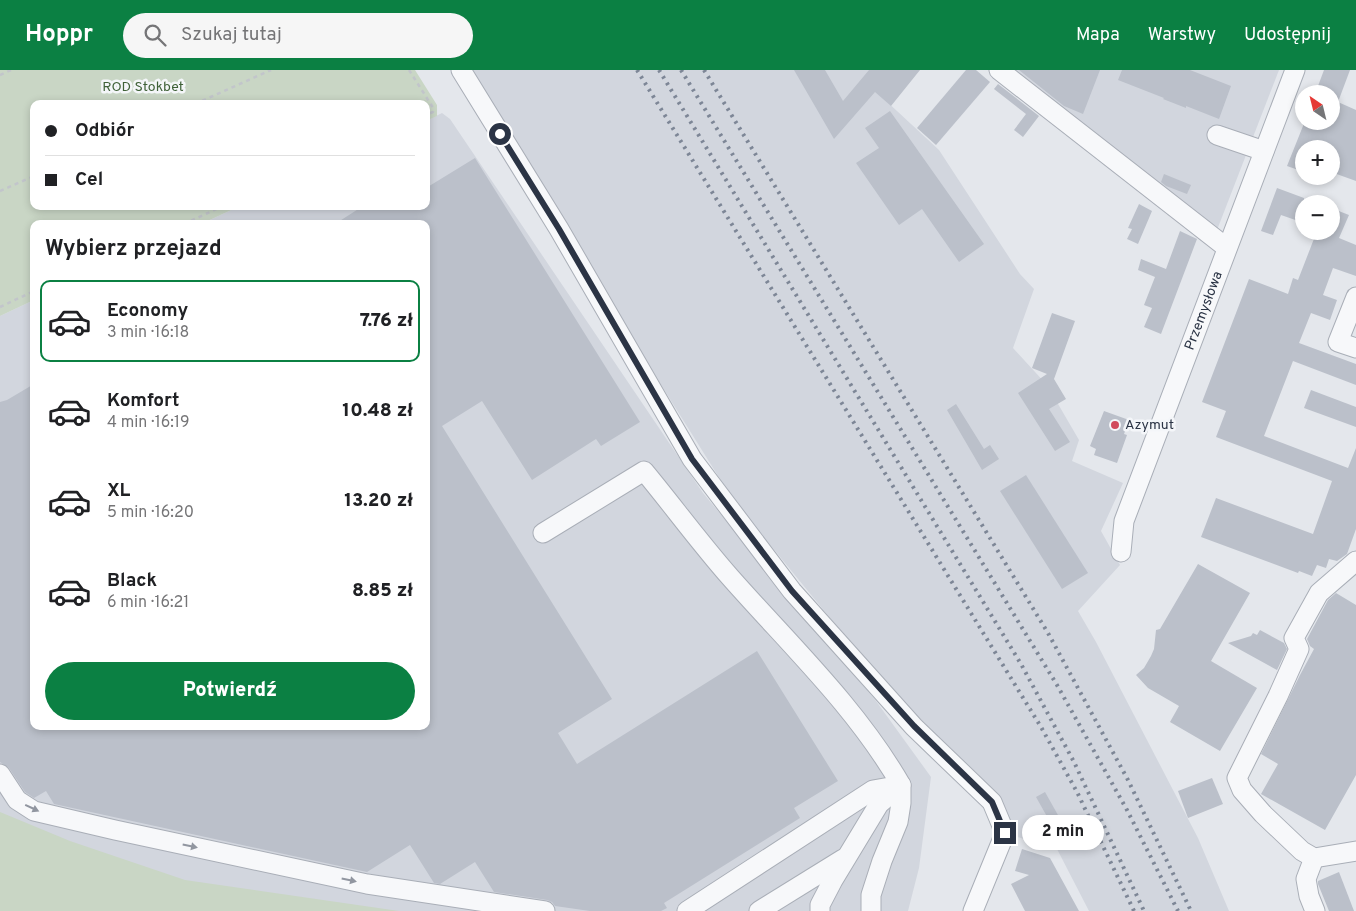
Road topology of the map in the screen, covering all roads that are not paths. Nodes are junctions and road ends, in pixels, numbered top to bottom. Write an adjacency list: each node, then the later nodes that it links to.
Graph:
1 (461, 70): 22 (street)
2 (999, 70): 6 (street)
3 (1295, 70): 5 (street, Przemysłowa)
4 (1217, 135): 5 (street)
5 (1264, 151): 6 (street, Przemysłowa)
6 (1227, 248): 10 (street, Przemysłowa)
7 (1356, 297): 8 (street)
8 (1356, 348)
9 (543, 533): 13 (street)
10 (1121, 552)
11 (1356, 561): 16 (street)
12 (0, 774): 17 (street, one-way to 17)
13 (901, 785): 15 (street); 18 (street); 21 (street)
14 (1356, 851): 16 (street)
15 (847, 857): 19 (street); 20 (street)
16 (1314, 858): 23 (street)
17 (545, 911)
18 (687, 911)
19 (759, 911)
20 (820, 911)
21 (871, 911)
22 (972, 911)
23 (1315, 911)

